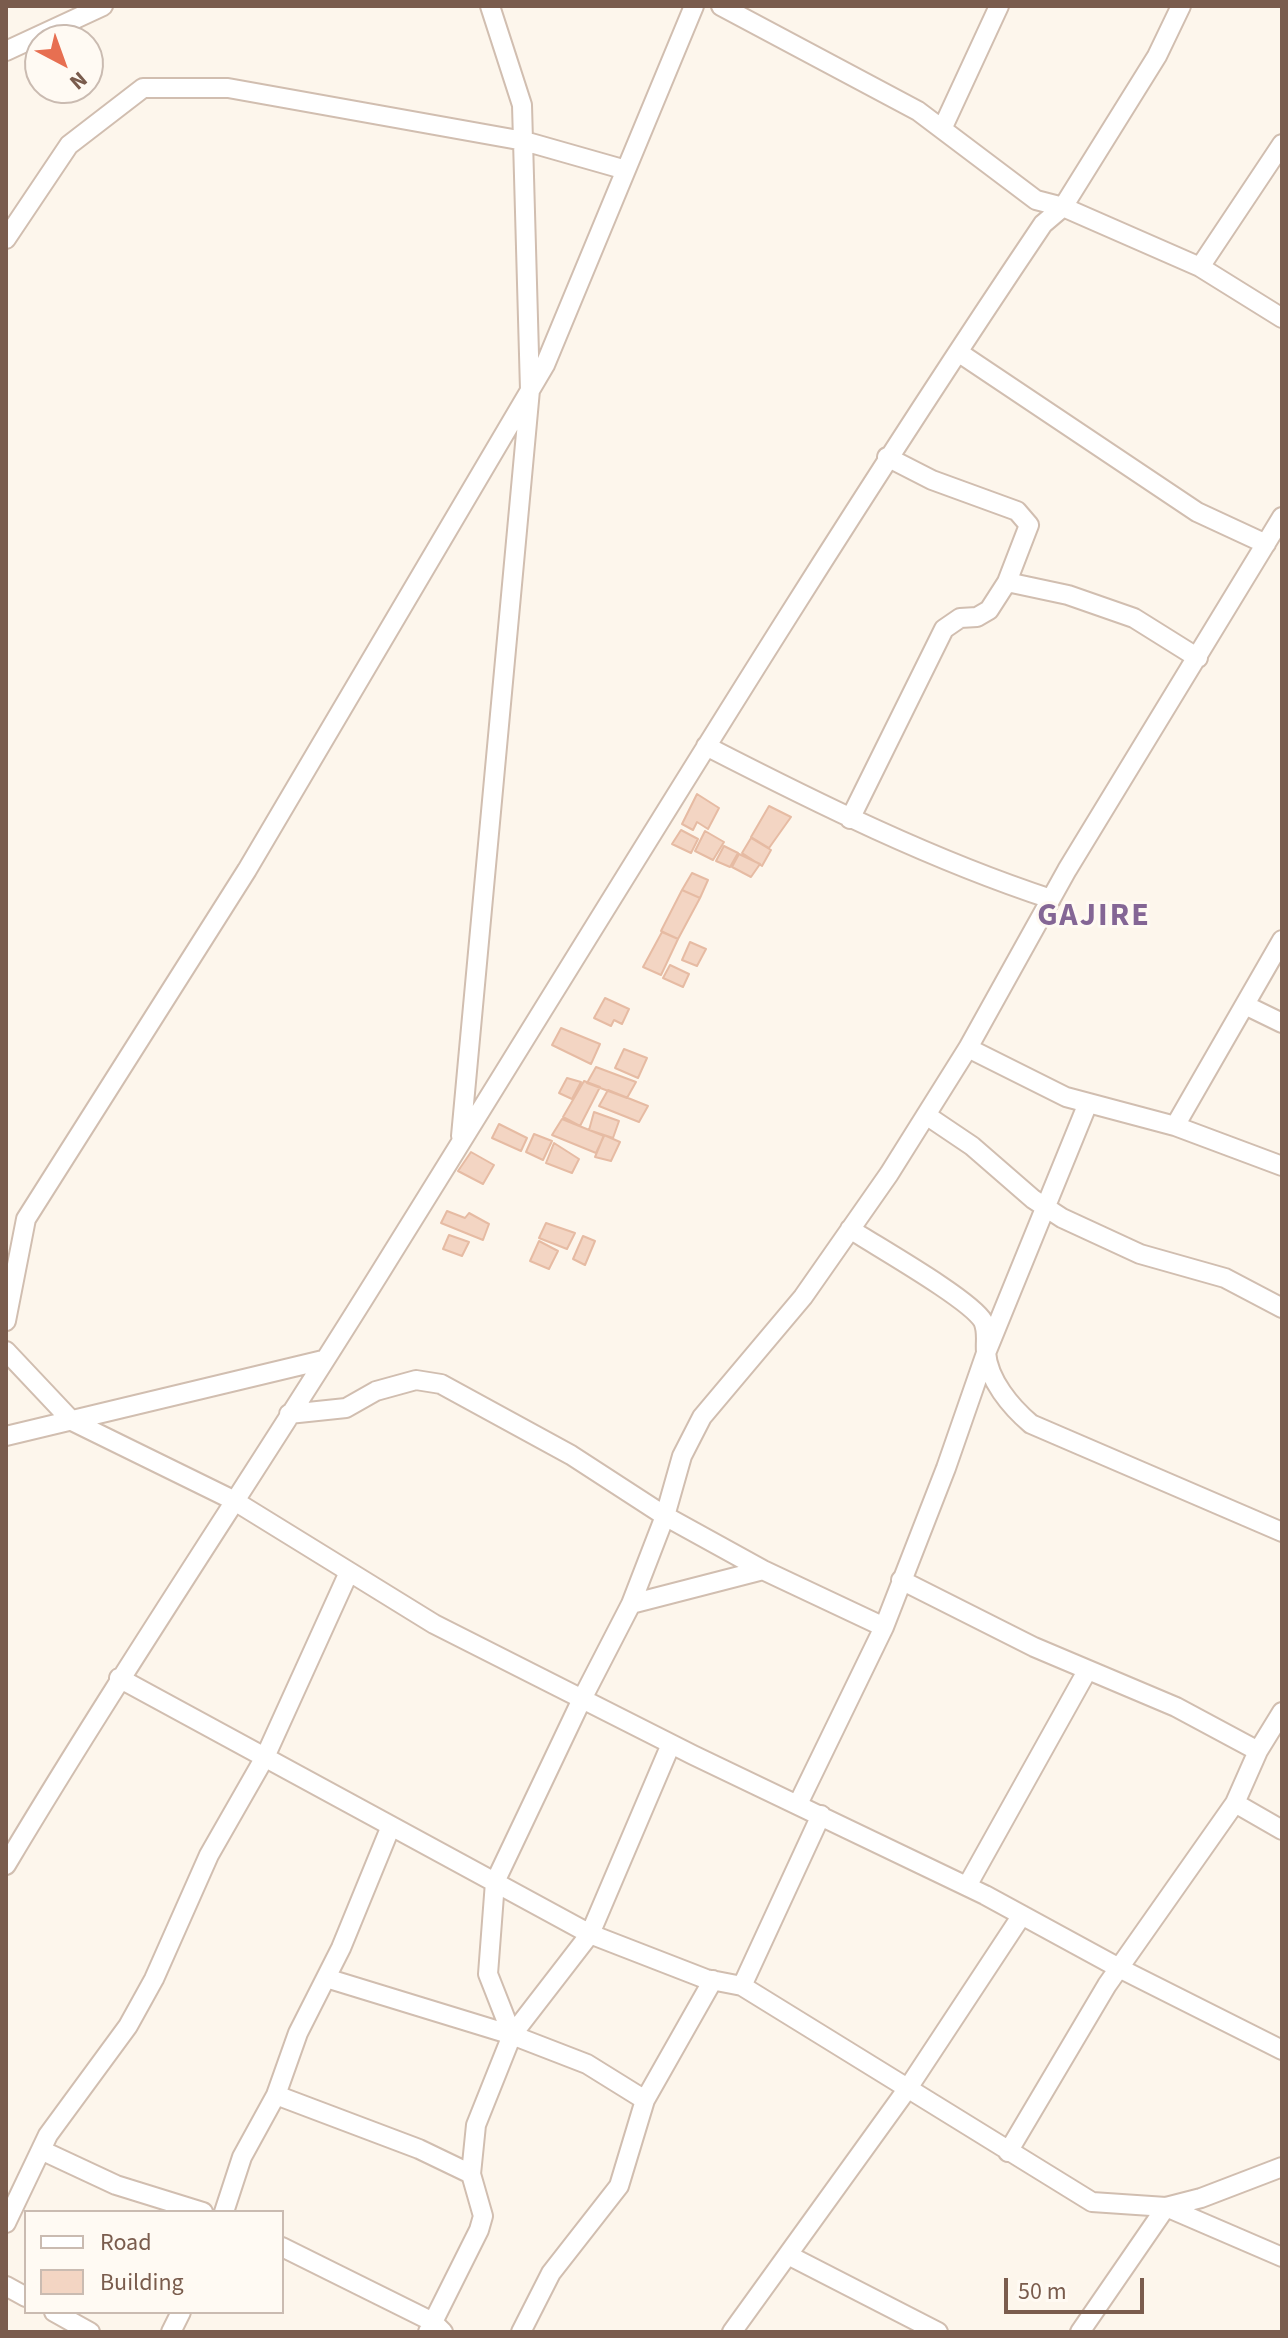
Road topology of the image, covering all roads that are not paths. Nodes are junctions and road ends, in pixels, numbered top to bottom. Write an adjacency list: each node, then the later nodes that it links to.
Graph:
1 (103, 6): 7 (street)
2 (490, 6): 9 (street)
3 (694, 6): 11 (street)
4 (721, 6): 8 (street)
5 (999, 6): 8 (street)
6 (1181, 6): 12 (street)
7 (6, 51)
8 (943, 127): 12 (street)
9 (524, 141): 11 (street); 13 (street); 17 (street)
10 (1282, 144): 14 (street)
11 (626, 170): 17 (street)
12 (1063, 207): 14 (street); 16 (street)
13 (6, 239)
14 (1200, 267): 15 (street)
15 (1282, 318)
16 (958, 352): 18 (street); 20 (street)
17 (530, 390): 33 (street); 38 (street)
18 (887, 457): 21 (street); 23 (street)
19 (1282, 517): 20 (street)
20 (1266, 544): 22 (street)
21 (1007, 582): 22 (street); 24 (street)
22 (1198, 658): 25 (street)
23 (706, 746): 24 (street); 33 (street)
24 (850, 819): 25 (street)
25 (1051, 899): 29 (street)
26 (1282, 940): 27 (street)
27 (1245, 1005): 28 (street); 32 (street)
28 (1282, 1023)
29 (968, 1048): 30 (street); 31 (street)
30 (1088, 1103): 32 (street); 35 (street)
31 (926, 1115): 35 (street); 36 (street)
32 (1175, 1126): 34 (street)
33 (460, 1143): 41 (street)
34 (1282, 1166)
35 (1045, 1207): 37 (street); 40 (street)
36 (850, 1229): 40 (street); 46 (street)
37 (1282, 1308)
38 (6, 1321)
39 (6, 1351): 43 (street)
40 (986, 1353): 47 (street); 50 (street)
41 (323, 1360): 42 (street); 43 (street)
42 (289, 1414): 45 (street); 46 (street)
43 (72, 1421): 44 (street); 45 (street)
44 (6, 1436)
45 (233, 1500): 49 (street); 54 (street)
46 (665, 1516): 48 (street); 51 (street)
47 (1282, 1532)
48 (763, 1570): 51 (street); 52 (street)
49 (349, 1572): 55 (street); 59 (street)
50 (901, 1580): 52 (street); 53 (street)
51 (631, 1604): 55 (street)
52 (884, 1627): 61 (street)
53 (1087, 1671): 58 (street); 67 (street)
54 (119, 1678): 59 (street); 65 (street)
55 (582, 1699): 57 (street); 66 (street)
56 (1282, 1712): 58 (street)
57 (671, 1744): 61 (street); 69 (street)
58 (1258, 1751): 60 (street)
59 (265, 1757): 63 (street); 79 (street)
60 (1235, 1803): 64 (street); 70 (street)
61 (798, 1804): 62 (street)
62 (821, 1815): 67 (street); 73 (street)
63 (391, 1826): 66 (street); 71 (street)
64 (1282, 1830)
65 (6, 1865)
66 (495, 1882): 69 (street); 74 (street)
67 (967, 1886): 68 (street)
68 (1022, 1915): 70 (street); 76 (street)
69 (590, 1934): 72 (street); 74 (street)
70 (1119, 1968): 75 (street); 80 (street)
71 (326, 1978): 74 (street); 77 (street)
72 (713, 1980): 73 (street); 78 (street)
73 (742, 1986): 76 (street)
74 (512, 2035): 78 (street); 82 (street)
75 (1282, 2050)
76 (908, 2088): 80 (street); 88 (street)
77 (276, 2095): 82 (street); 85 (street)
78 (645, 2100): 97 (street)
79 (41, 2150): 84 (street); 86 (street)
80 (1008, 2152): 83 (street)
81 (1282, 2167): 83 (street)
82 (471, 2174): 94 (street)
83 (1166, 2207): 89 (street); 100 (street)
84 (197, 2210)
85 (225, 2210)
86 (6, 2223)
87 (284, 2248): 94 (street)
88 (788, 2255): 98 (street); 99 (street)
89 (1282, 2257)
90 (6, 2286): 91 (street)
91 (24, 2296)
92 (58, 2314): 95 (street)
93 (180, 2314): 96 (street)
94 (435, 2329)
95 (90, 2332)
96 (171, 2332)
97 (521, 2332)
98 (732, 2332)
99 (938, 2332)
100 (1080, 2332)

